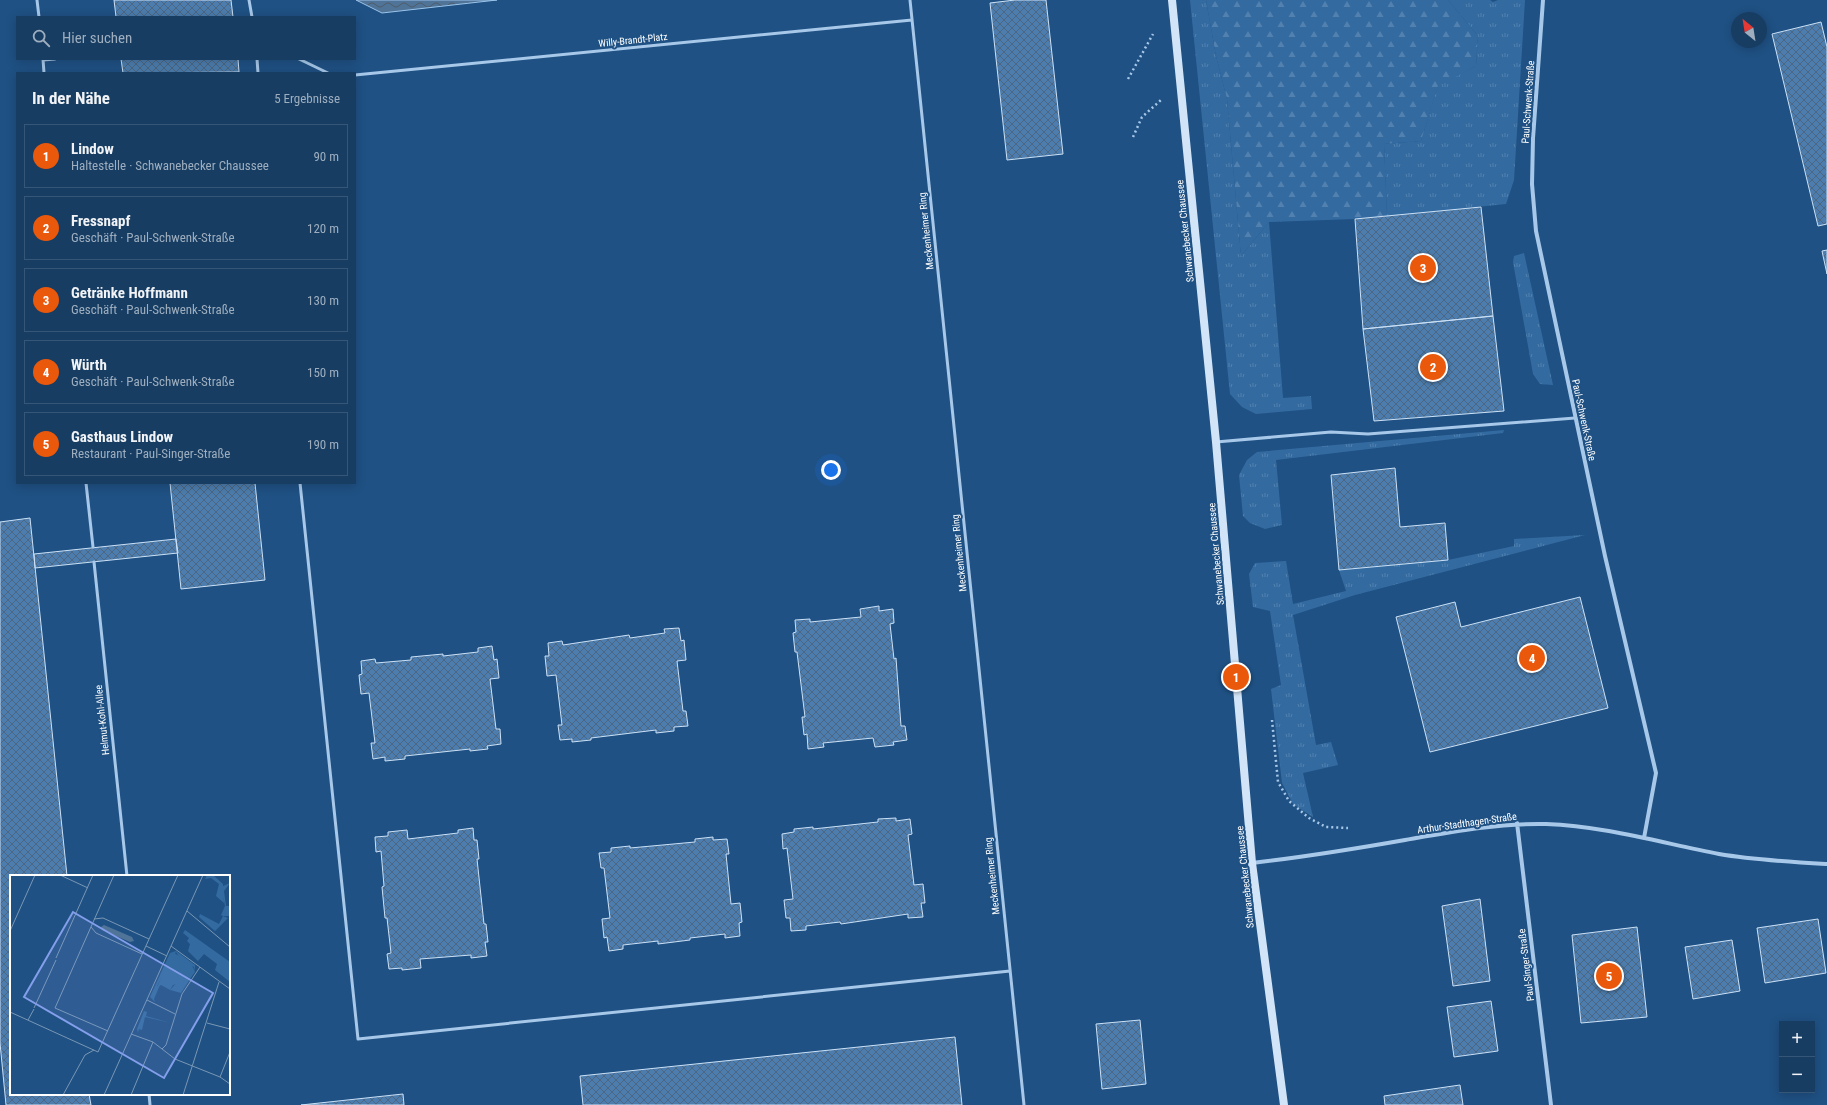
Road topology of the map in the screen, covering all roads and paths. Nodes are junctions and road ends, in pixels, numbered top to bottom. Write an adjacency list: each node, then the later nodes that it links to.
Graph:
1 (37, 0): 6 (lane)
2 (249, 0): 7 (lane)
3 (910, 0): 8 (lane, Meckenheimer Ring)
4 (1172, 0): 18 (main road, Schwanebecker Chaussee)
5 (1543, 0): 20 (street, Paul-Schwenk-Straße)
6 (38, 16)
7 (252, 16)
8 (912, 20): 16 (lane, Willy-Brandt-Platz); 31 (lane, Meckenheimer Ring)
9 (1153, 33): 17 (path)
10 (43, 60): 13 (lane)
11 (257, 60): 14 (lane)
12 (301, 60): 15 (lane)
13 (44, 72)
14 (258, 72)
15 (326, 72)
16 (356, 75)
17 (1128, 79)
18 (1180, 83): 19 (path); 21 (main road, Schwanebecker Chaussee)
19 (1133, 137)
20 (1575, 418): 21 (lane); 27 (street, Paul-Schwenk-Straße)
21 (1216, 442): 28 (main road, Schwanebecker Chaussee)
22 (86, 484): 24 (lane)
23 (300, 484): 31 (lane)
24 (93, 547)
25 (94, 562): 30 (lane, Helmut-Kohl-Allee)
26 (1517, 823): 27 (street, Arthur-Stadthagen-Straße); 28 (street, Arthur-Stadthagen-Straße); 36 (street, Paul-Singer-Straße)
27 (1644, 838): 29 (street, Arthur-Stadthagen-Straße)
28 (1252, 863): 35 (main road, Schwanebecker Chaussee)
29 (1827, 864)
30 (127, 875)
31 (1010, 971): 34 (lane, Meckenheimer Ring)
32 (149, 1095): 33 (lane)
33 (150, 1105)
34 (1024, 1105)
35 (1284, 1105)
36 (1551, 1105)

